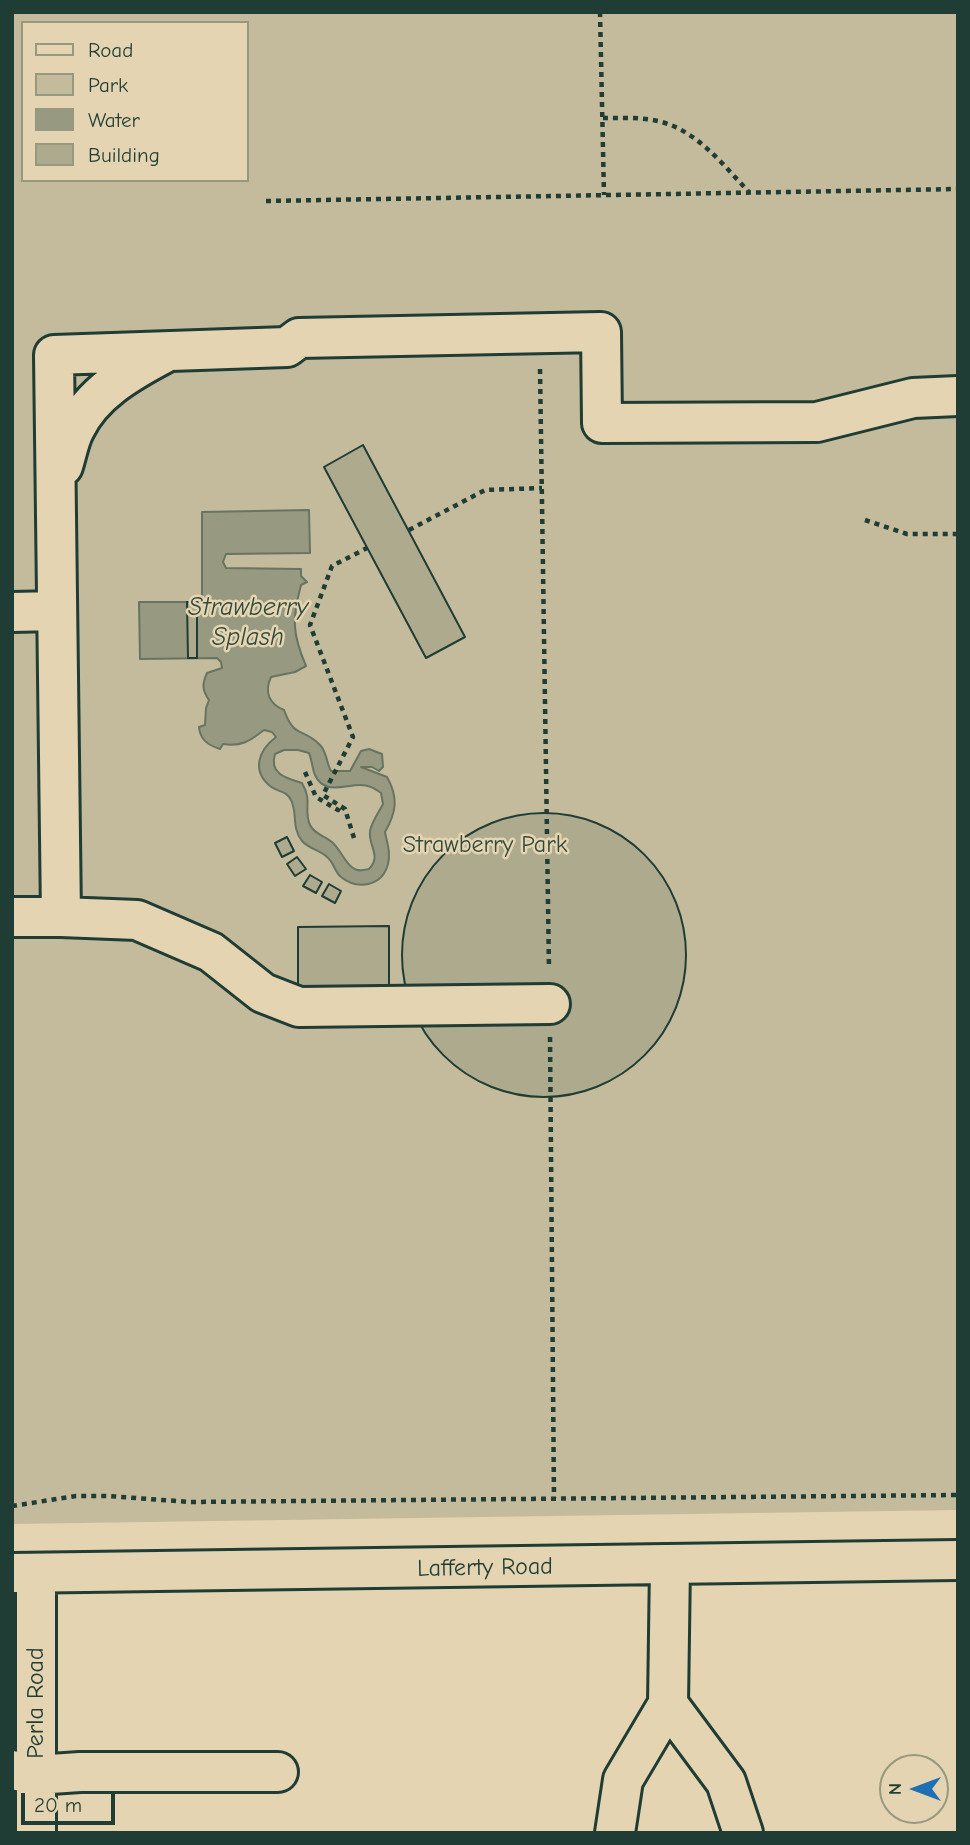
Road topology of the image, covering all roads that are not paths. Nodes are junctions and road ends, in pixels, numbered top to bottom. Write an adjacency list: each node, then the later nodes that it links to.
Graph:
1 (169, 351): 2 (street); 3 (street); 3 (street)
2 (958, 397)
3 (56, 488): 4 (street)
4 (56, 611): 5 (street); 7 (street)
5 (12, 612)
6 (12, 917): 7 (street)
7 (61, 917): 8 (street)
8 (550, 1004)
9 (958, 1560): 10 (street, Lafferty Road)
10 (670, 1565): 11 (street, Lafferty Road); 12 (street)
11 (24, 1573): 13 (street, Perla Road)
12 (668, 1704): 16 (street); 17 (street)
13 (24, 1772): 14 (street); 15 (street, Perla Road)
14 (278, 1772)
15 (36, 1833)
16 (615, 1833)
17 (743, 1833)

